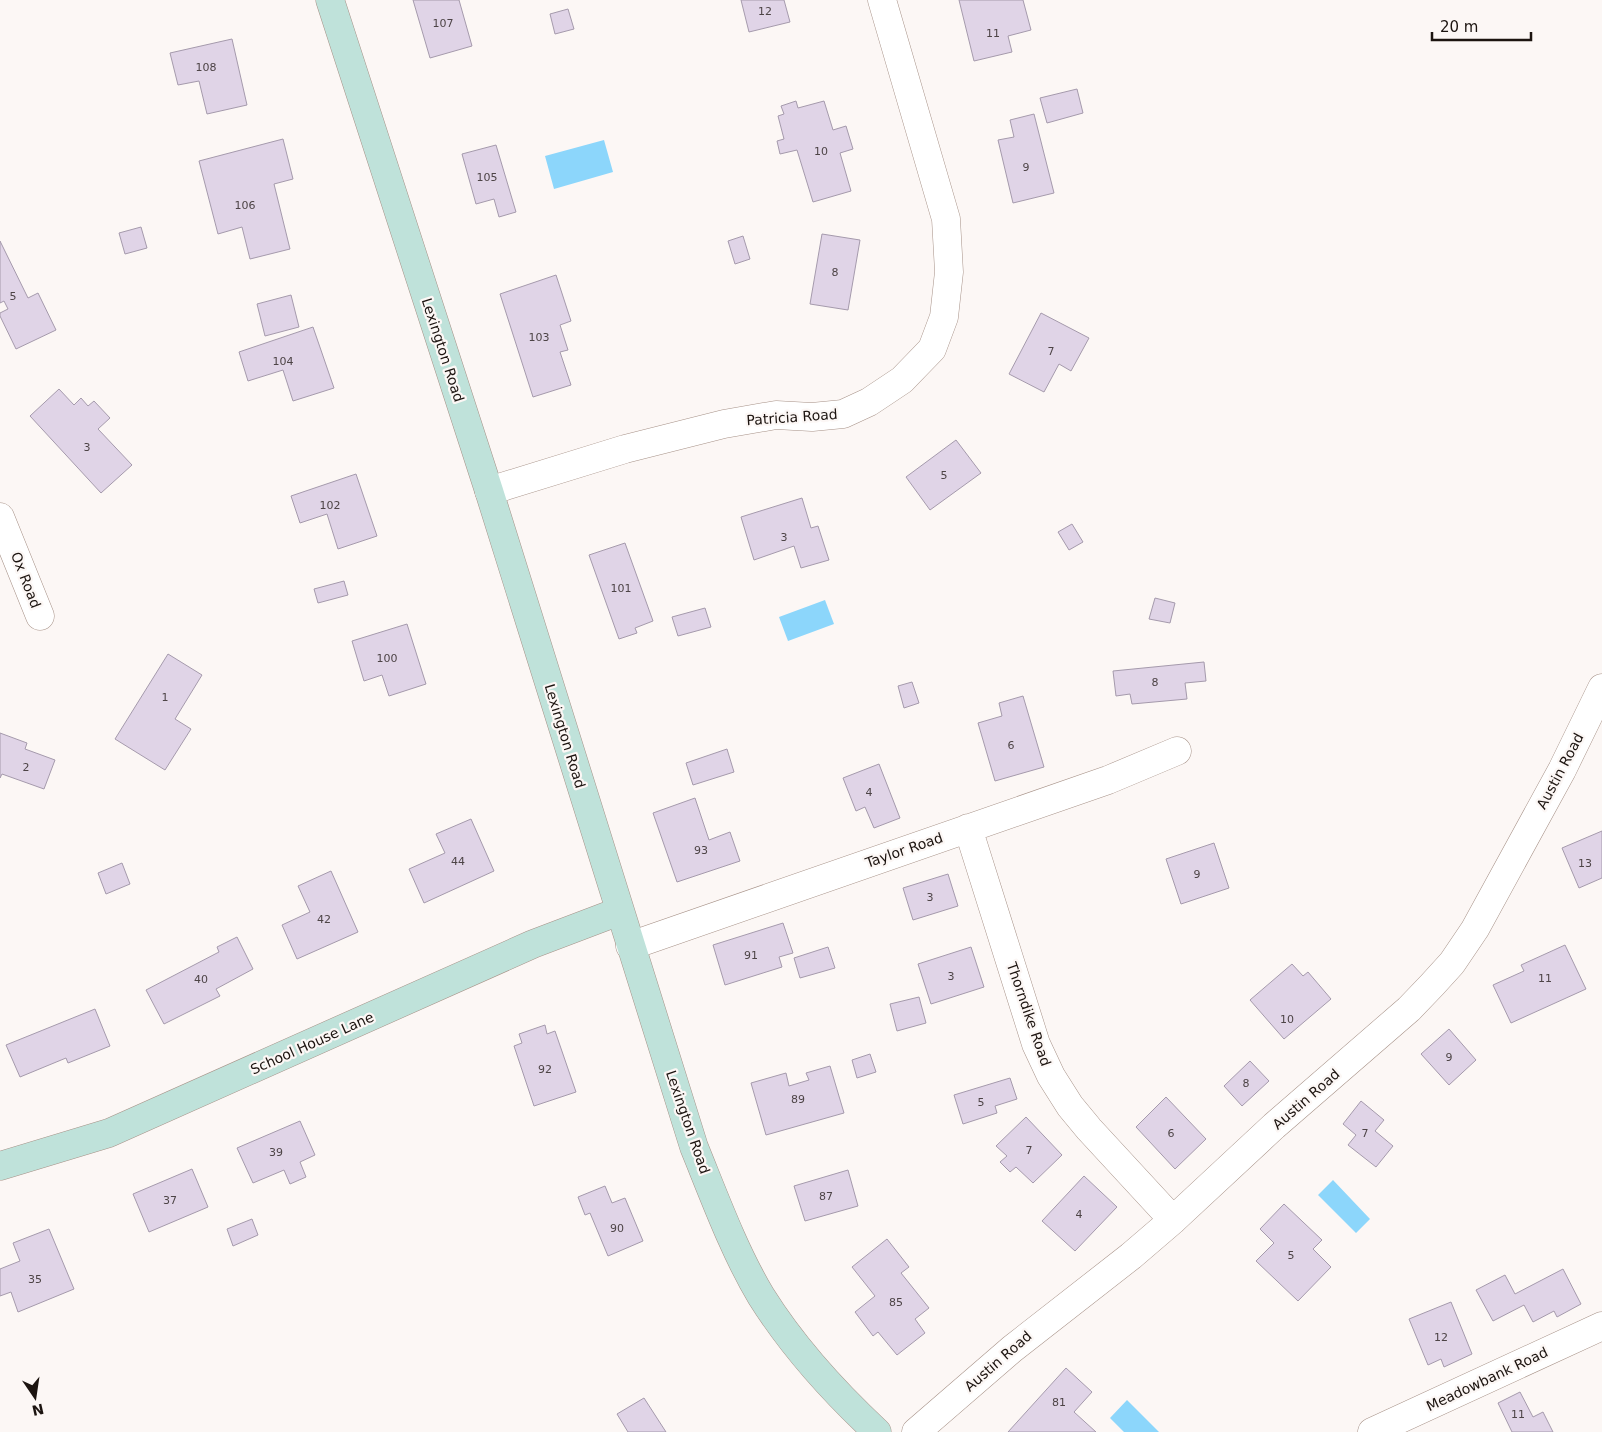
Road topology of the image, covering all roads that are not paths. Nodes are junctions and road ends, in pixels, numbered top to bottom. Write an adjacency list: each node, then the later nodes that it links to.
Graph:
1 (330, 0): 3 (street, Lexington Road)
2 (882, 0): 3 (street, Patricia Road)
3 (489, 491): 9 (street, Lexington Road)
4 (0, 517): 5 (street, Ox Road)
5 (40, 616)
6 (1602, 688): 12 (street, Austin Road)
7 (1177, 751): 8 (street, Taylor Road)
8 (968, 828): 10 (street, Taylor Road); 12 (street, Thorndike Road)
9 (620, 911): 10 (street, Lexington Road); 11 (street, School House Lane)
10 (630, 946): 14 (street, Lexington Road)
11 (0, 1166)
12 (1173, 1220): 15 (street, Austin Road)
13 (1602, 1326): 16 (street, Meadowbank Road)
14 (877, 1432)
15 (916, 1432)
16 (1372, 1432)

